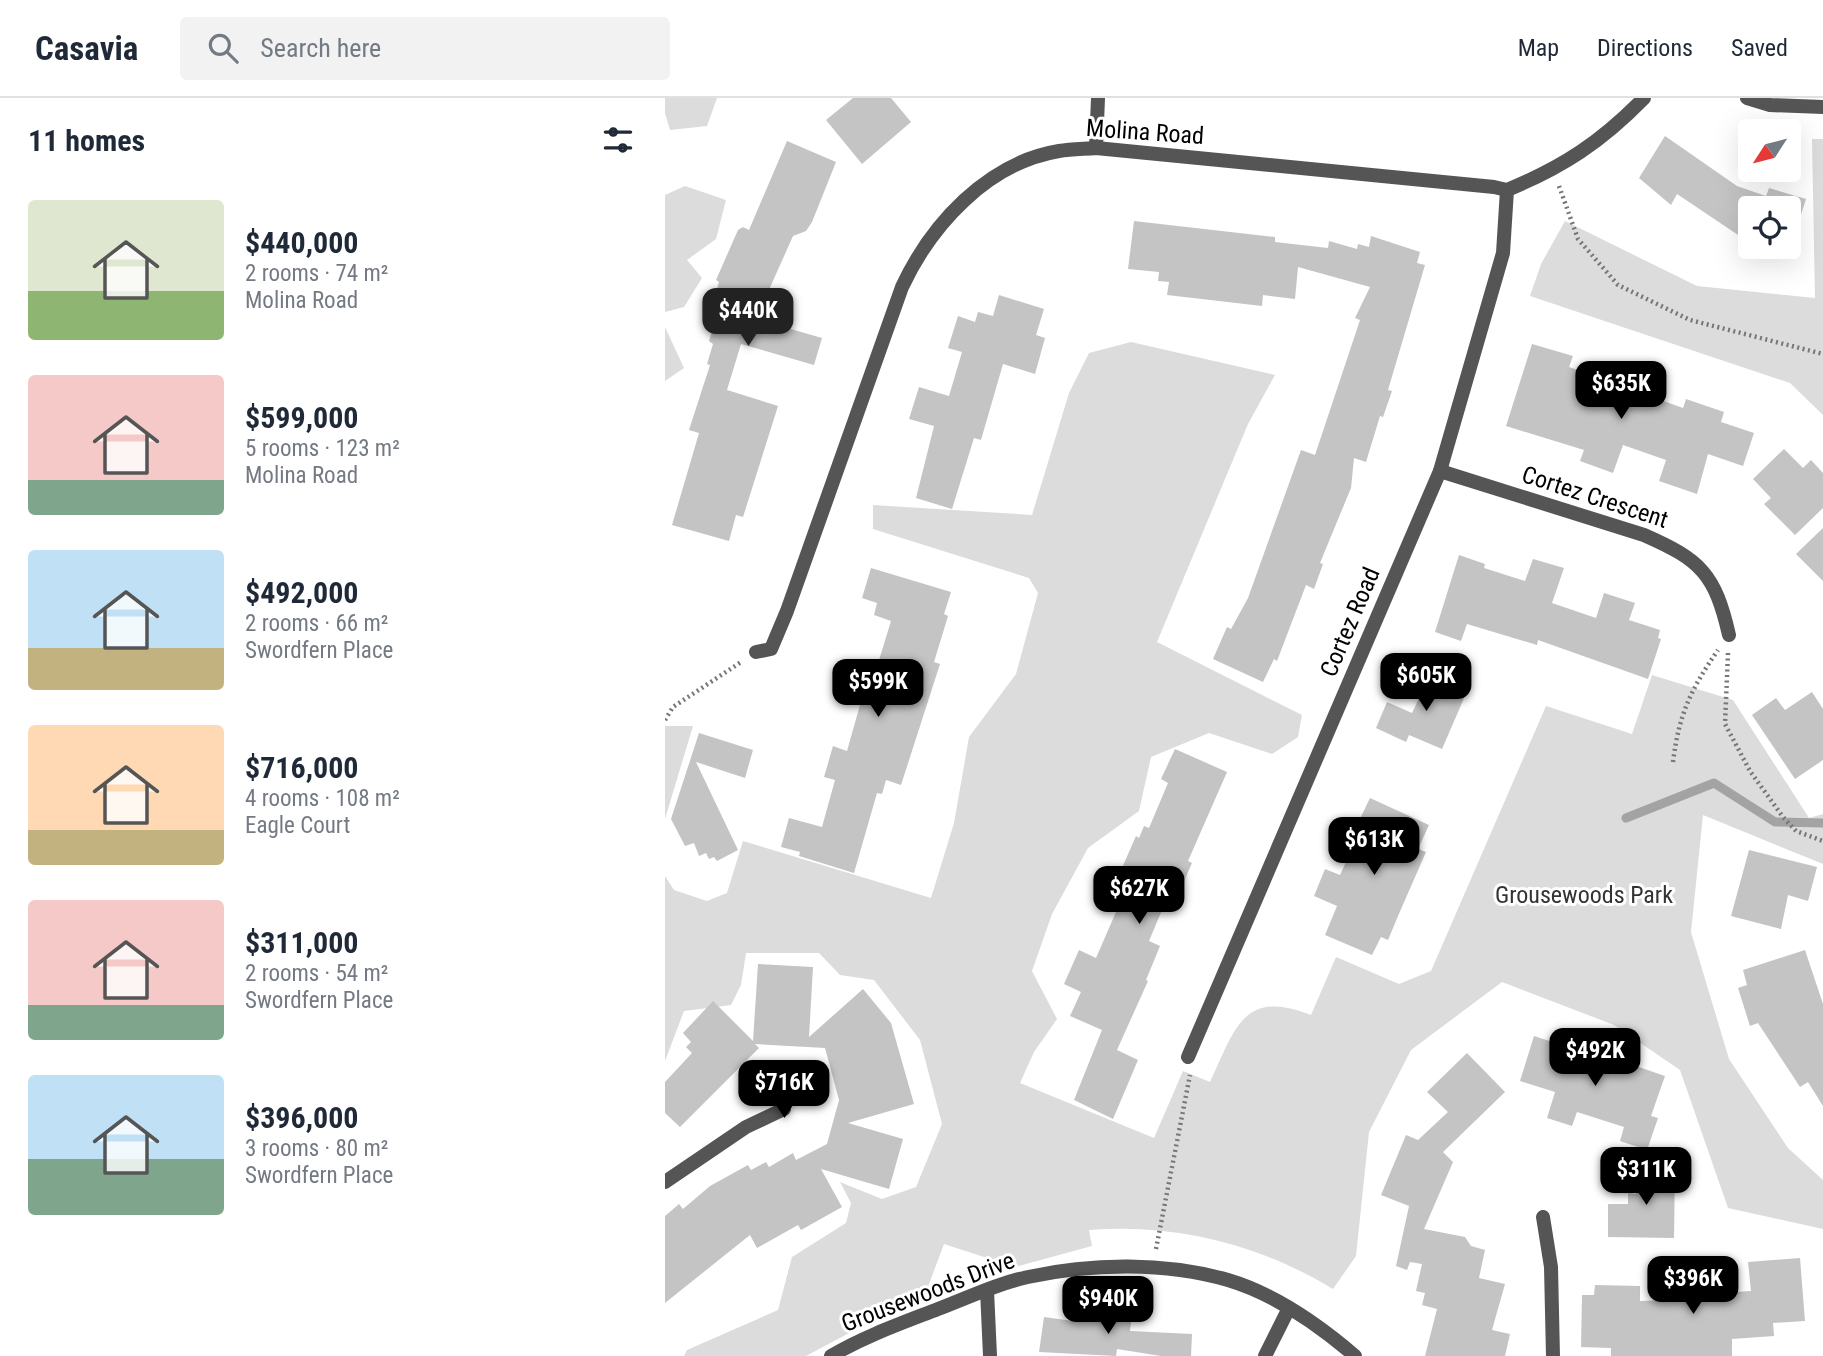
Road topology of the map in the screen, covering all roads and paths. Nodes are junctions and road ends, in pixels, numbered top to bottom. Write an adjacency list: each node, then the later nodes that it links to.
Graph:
1 (1098, 98): 5 (street)
2 (1644, 98): 6 (street)
3 (1747, 98): 4 (street)
4 (1823, 107)
5 (1096, 148): 7 (street, Molina Road); 11 (street, Molina Road)
6 (1554, 170): 7 (street); 8 (path)
7 (1507, 190): 9 (street, Cortez Road)
8 (1823, 354)
9 (1440, 471): 10 (street, Cortez Crescent); 15 (street, Cortez Road)
10 (1728, 635): 13 (path); 14 (path)
11 (756, 652): 12 (path)
12 (665, 720)
13 (1673, 761)
14 (1823, 841)
15 (1188, 1057): 19 (path)
16 (784, 1109): 17 (street)
17 (665, 1182)
18 (1543, 1217): 26 (street)
19 (1153, 1268): 20 (street, Grousewoods Drive); 21 (street, Grousewoods Drive)
20 (987, 1290): 22 (street, Grousewoods Drive); 23 (street)
21 (1289, 1308): 24 (street); 25 (street, Grousewoods Drive)
22 (831, 1356)
23 (990, 1356)
24 (1265, 1356)
25 (1355, 1356)
26 (1553, 1356)

